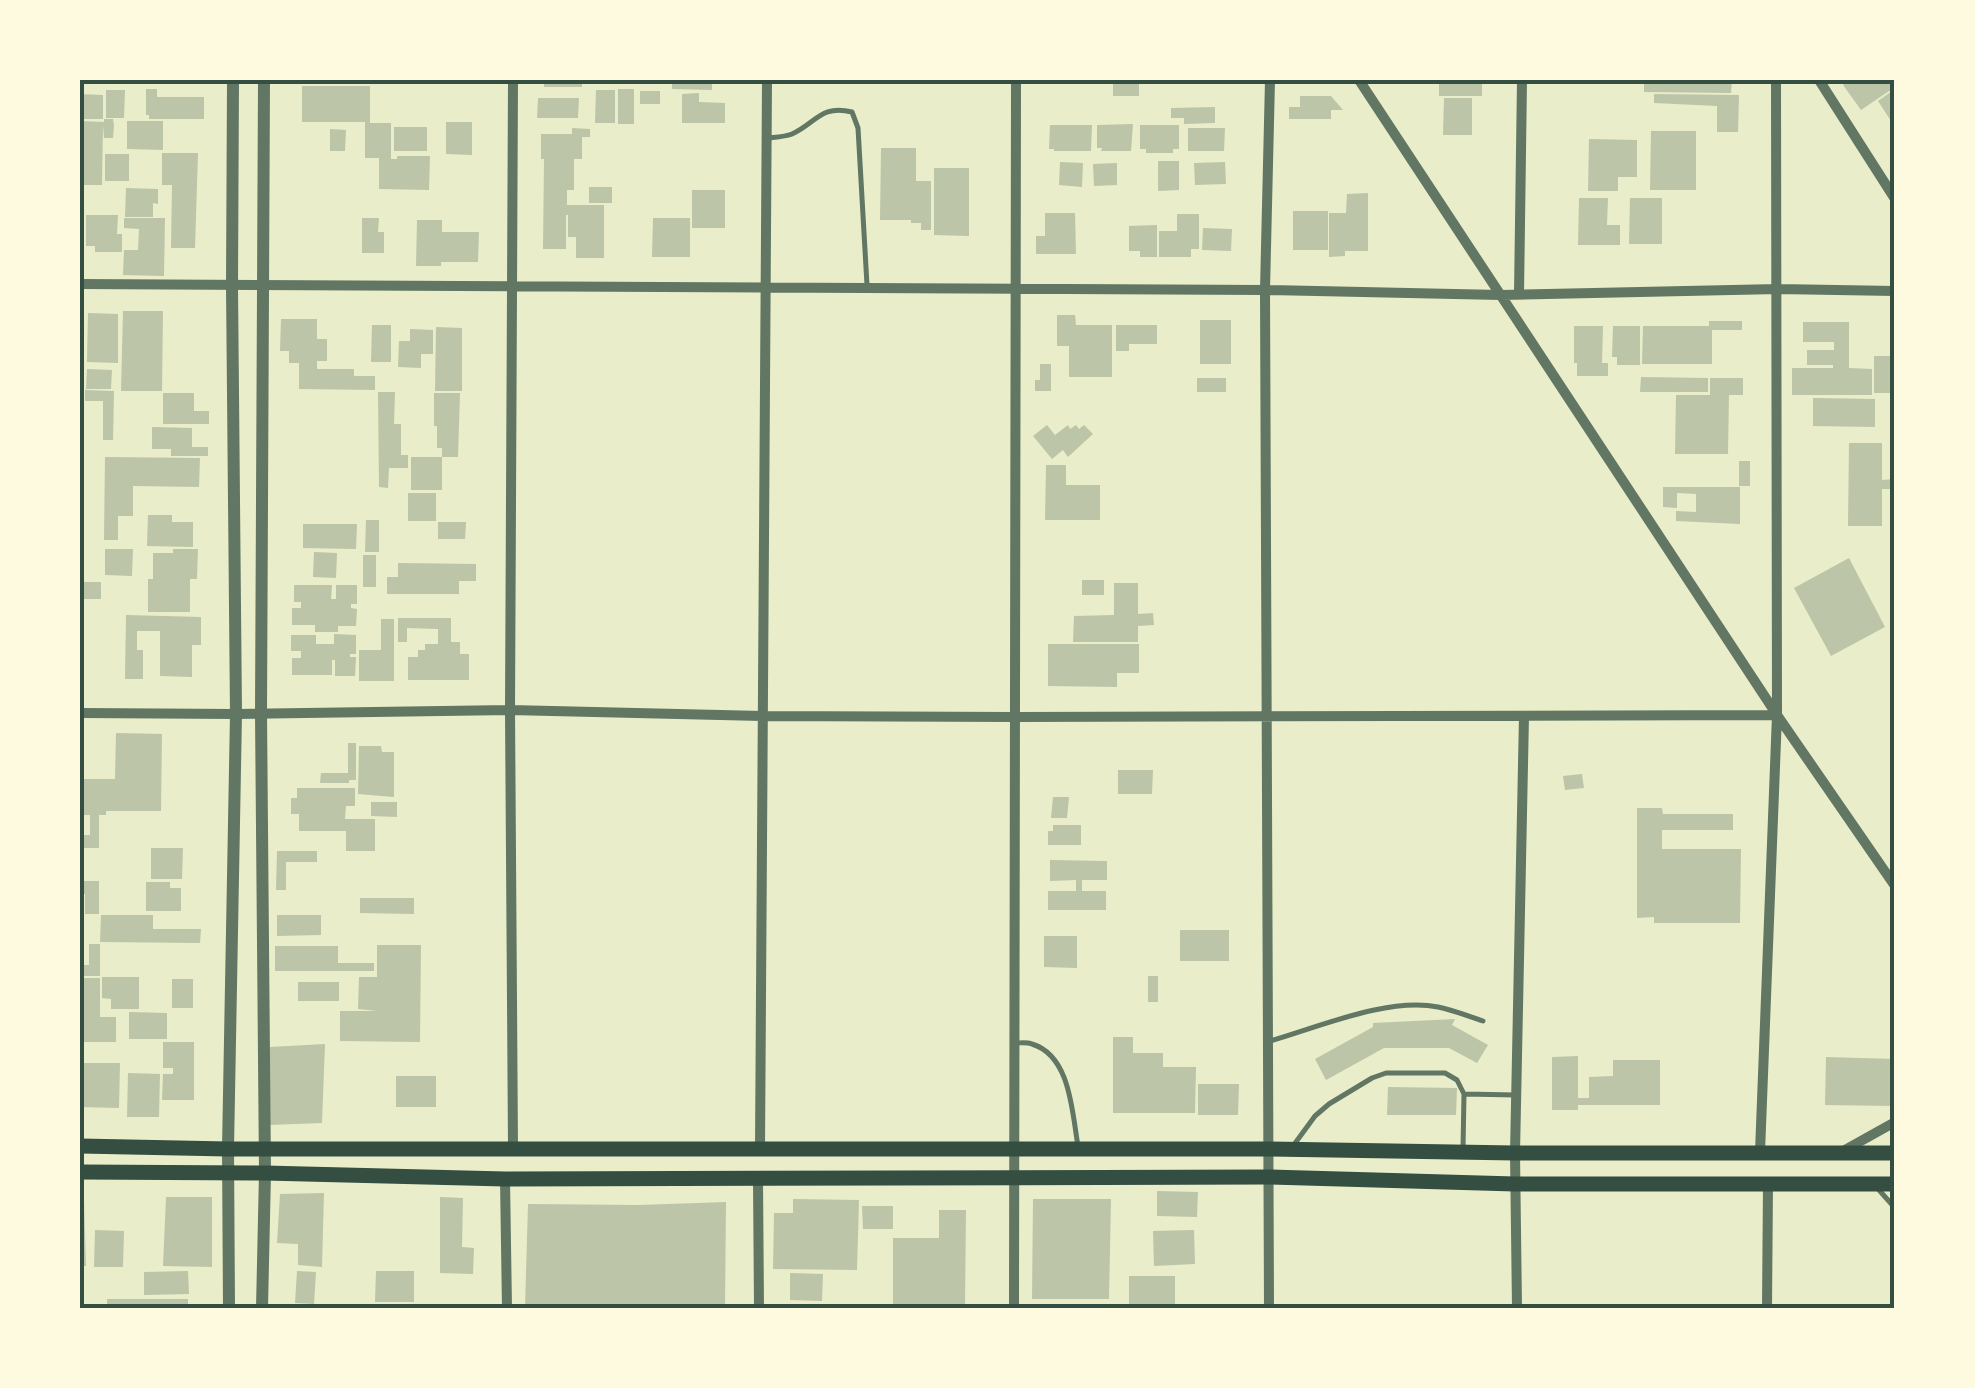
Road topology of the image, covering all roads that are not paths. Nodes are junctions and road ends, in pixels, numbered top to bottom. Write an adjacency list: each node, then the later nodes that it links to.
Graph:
1 (233, 80): 15 (street)
2 (264, 80): 16 (street)
3 (513, 80): 14 (street)
4 (767, 80): 11 (street)
5 (1016, 80): 19 (street)
6 (1270, 80): 21 (street)
7 (1358, 80): 24 (street)
8 (1522, 80): 23 (street)
9 (1776, 80): 20 (street)
10 (1820, 80): 12 (street)
11 (768, 138): 17 (street); 18 (lane)
12 (1895, 199)
13 (80, 284): 15 (street)
14 (512, 284): 16 (street); 17 (street); 25 (street)
15 (232, 286): 16 (street); 27 (street)
16 (264, 286): 28 (street)
17 (767, 288): 18 (street); 30 (street)
18 (867, 288): 19 (street)
19 (1016, 288): 21 (street); 33 (street)
20 (1778, 289): 22 (street); 23 (street); 29 (street)
21 (1264, 290): 24 (street); 31 (street)
22 (1895, 291)
23 (1518, 294): 24 (street)
24 (1501, 295): 29 (street)
25 (510, 710): 28 (street); 30 (street); 42 (street)
26 (80, 713): 27 (street)
27 (236, 714): 28 (street); 49 (street)
28 (261, 714): 46 (street)
29 (1777, 714): 32 (street); 34 (street); 51 (street)
30 (762, 716): 33 (street); 47 (street)
31 (1268, 716): 32 (street); 33 (street); 37 (street)
32 (1524, 716): 39 (street)
33 (1016, 717): 36 (street)
34 (1895, 886)
35 (1483, 1021): 37 (lane)
36 (1014, 1042): 43 (street); 44 (lane)
37 (1267, 1042): 45 (street)
38 (1464, 1094): 39 (lane); 48 (lane); 50 (lane)
39 (1516, 1095): 53 (street)
40 (1895, 1122): 52 (street)
41 (80, 1146): 49 (main road)
42 (513, 1148): 46 (main road); 47 (main road)
43 (1014, 1148): 44 (main road); 47 (main road); 58 (street)
44 (1078, 1148): 45 (main road)
45 (1267, 1148): 48 (main road); 59 (street)
46 (265, 1149): 49 (main road); 57 (street)
47 (760, 1149)
48 (1291, 1149): 50 (main road)
49 (228, 1150): 56 (street)
50 (1463, 1152): 53 (main road)
51 (1760, 1152): 52 (main road); 53 (main road)
52 (1842, 1152): 54 (main road)
53 (1515, 1153): 62 (street)
54 (1895, 1153)
55 (80, 1172): 56 (main road)
56 (229, 1172): 57 (main road); 67 (street)
57 (266, 1173): 60 (main road); 68 (street)
58 (1014, 1176): 59 (main road); 61 (main road); 71 (street)
59 (1268, 1177): 62 (main road); 72 (street)
60 (505, 1178): 61 (main road); 69 (street)
61 (758, 1179): 70 (street)
62 (1515, 1184): 63 (main road); 73 (street)
63 (1768, 1184): 64 (main road); 74 (street)
64 (1874, 1184): 65 (main road); 66 (lane)
65 (1895, 1184)
66 (1895, 1208)
67 (229, 1308)
68 (262, 1308)
69 (506, 1308)
70 (758, 1308)
71 (1014, 1308)
72 (1269, 1308)
73 (1517, 1308)
74 (1767, 1308)

